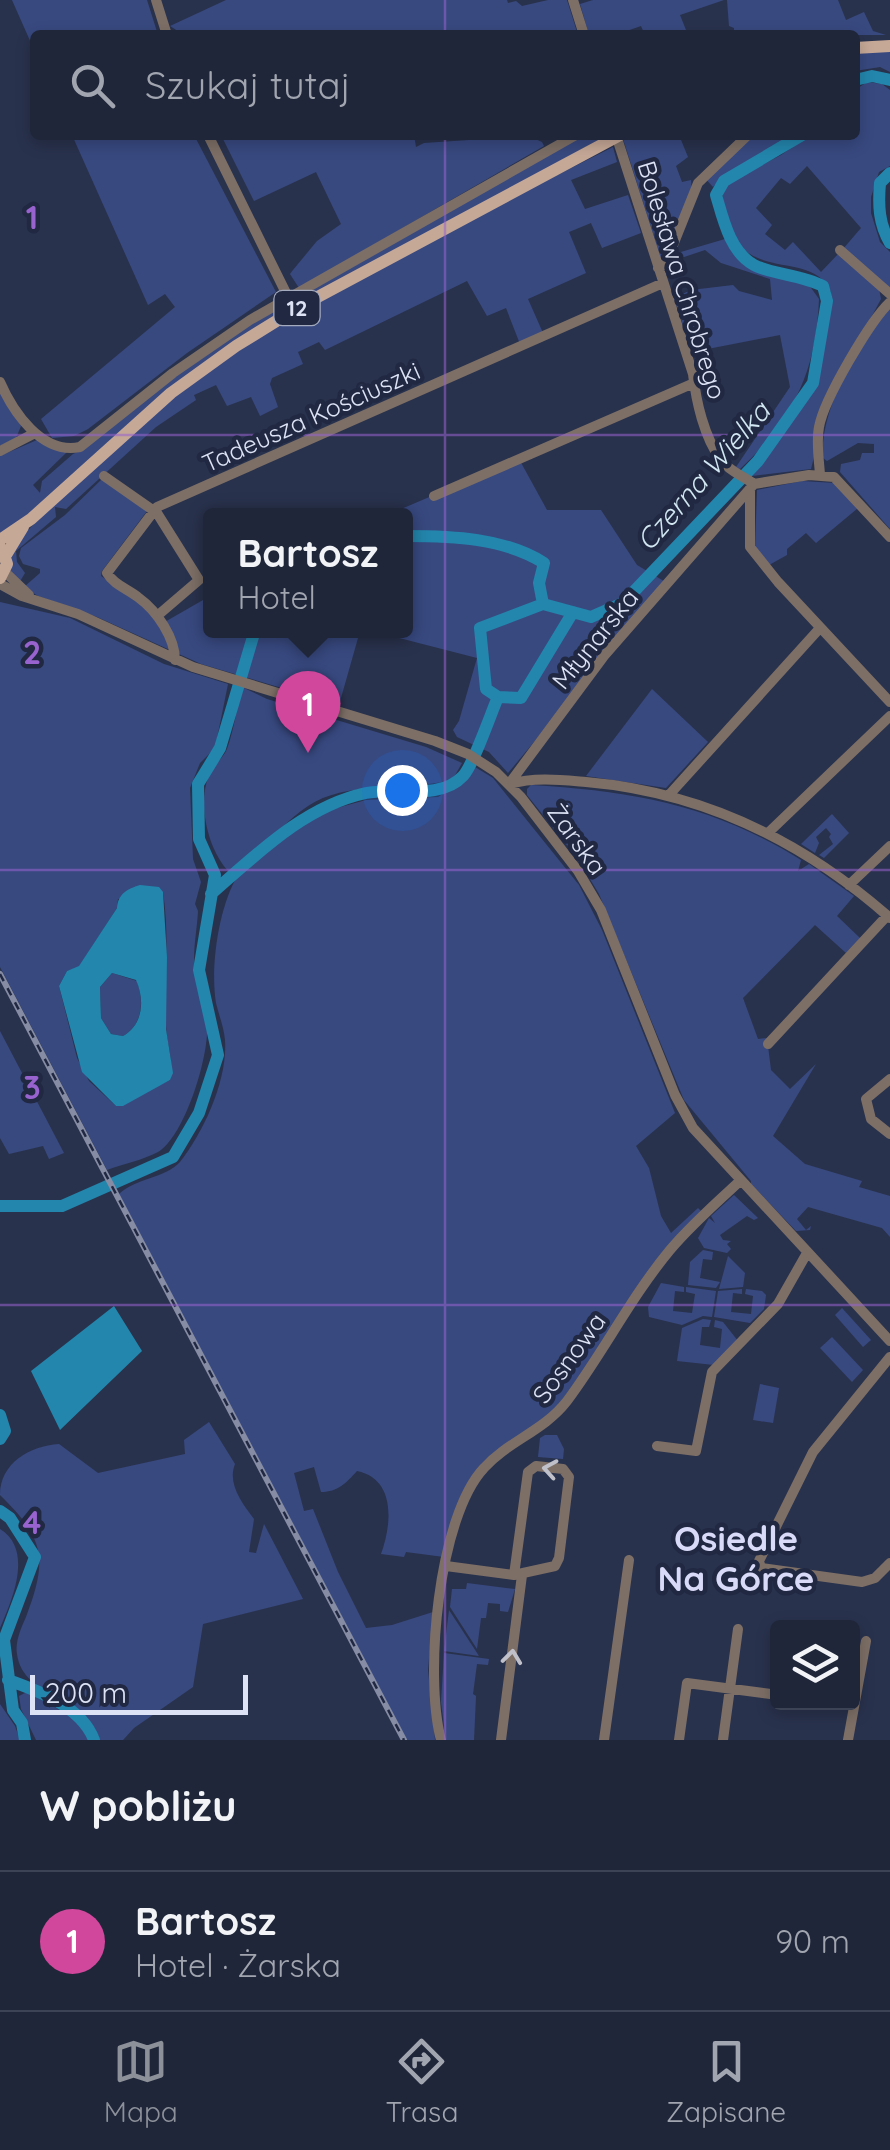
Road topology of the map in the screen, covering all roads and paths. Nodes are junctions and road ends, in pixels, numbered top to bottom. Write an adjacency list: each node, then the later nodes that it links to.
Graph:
1 (156, 0): 3 (street)
2 (572, 0): 4 (street)
3 (165, 30)
4 (582, 30)
5 (890, 46): 6 (main road)
6 (860, 48)
7 (210, 140): 16 (street)
8 (567, 140): 16 (street)
9 (610, 140): 28 (main road, 12)
10 (615, 140): 13 (street, Bolesława Chrobrego)
11 (743, 140): 13 (street)
12 (840, 250): 15 (street)
13 (658, 268): 14 (street, Bolesława Chrobrego)
14 (663, 282): 19 (street, Bolesława Chrobrego); 26 (street, Tadeusza Kościuszki)
15 (890, 294)
16 (288, 297): 20 (street)
17 (890, 302): 22 (street)
18 (0, 382): 20 (street)
19 (694, 383): 24 (street, Bolesława Chrobrego); 25 (street)
20 (34, 433): 21 (street)
21 (0, 451)
22 (820, 475): 24 (street); 27 (street)
23 (104, 476): 26 (street)
24 (751, 484): 31 (street); 35 (street, Młynarska)
25 (434, 496)
26 (153, 510): 30 (street); 30 (street, Tadeusza Kościuszki)
27 (890, 537)
28 (2, 547): 29 (main road, 12)
29 (2, 578): 32 (street, Żarska)
30 (157, 616): 32 (street, Tadeusza Kościuszki)
31 (820, 628): 33 (street); 36 (street)
32 (175, 660): 35 (street, Żarska)
33 (890, 702)
34 (890, 716): 37 (street)
35 (509, 784): 36 (street); 44 (street, Żarska)
36 (669, 795): 37 (street)
37 (769, 832): 39 (street)
38 (890, 846): 39 (street)
39 (849, 885): 40 (street)
40 (889, 917): 41 (street)
41 (768, 1044)
42 (890, 1079): 43 (street)
43 (890, 1134)
44 (740, 1180): 45 (street, Żarska); 51 (street, Sosnowa)
45 (807, 1253): 46 (street, Żarska); 48 (street)
46 (890, 1341)
47 (890, 1356): 50 (street)
48 (657, 1446)
49 (628, 1560): 61 (street)
50 (890, 1563)
51 (446, 1566): 52 (street); 59 (street, Sosnowa)
52 (518, 1575): 52 (street, one-way to 52); 60 (street, one-way to 52)
53 (738, 1629): 56 (street)
54 (866, 1641): 55 (street)
55 (860, 1668)
56 (730, 1688): 57 (street); 62 (street); 63 (street)
57 (770, 1694)
58 (851, 1710): 64 (street)
59 (441, 1740)
60 (501, 1740)
61 (604, 1740)
62 (679, 1740)
63 (723, 1740)
64 (848, 1740)

